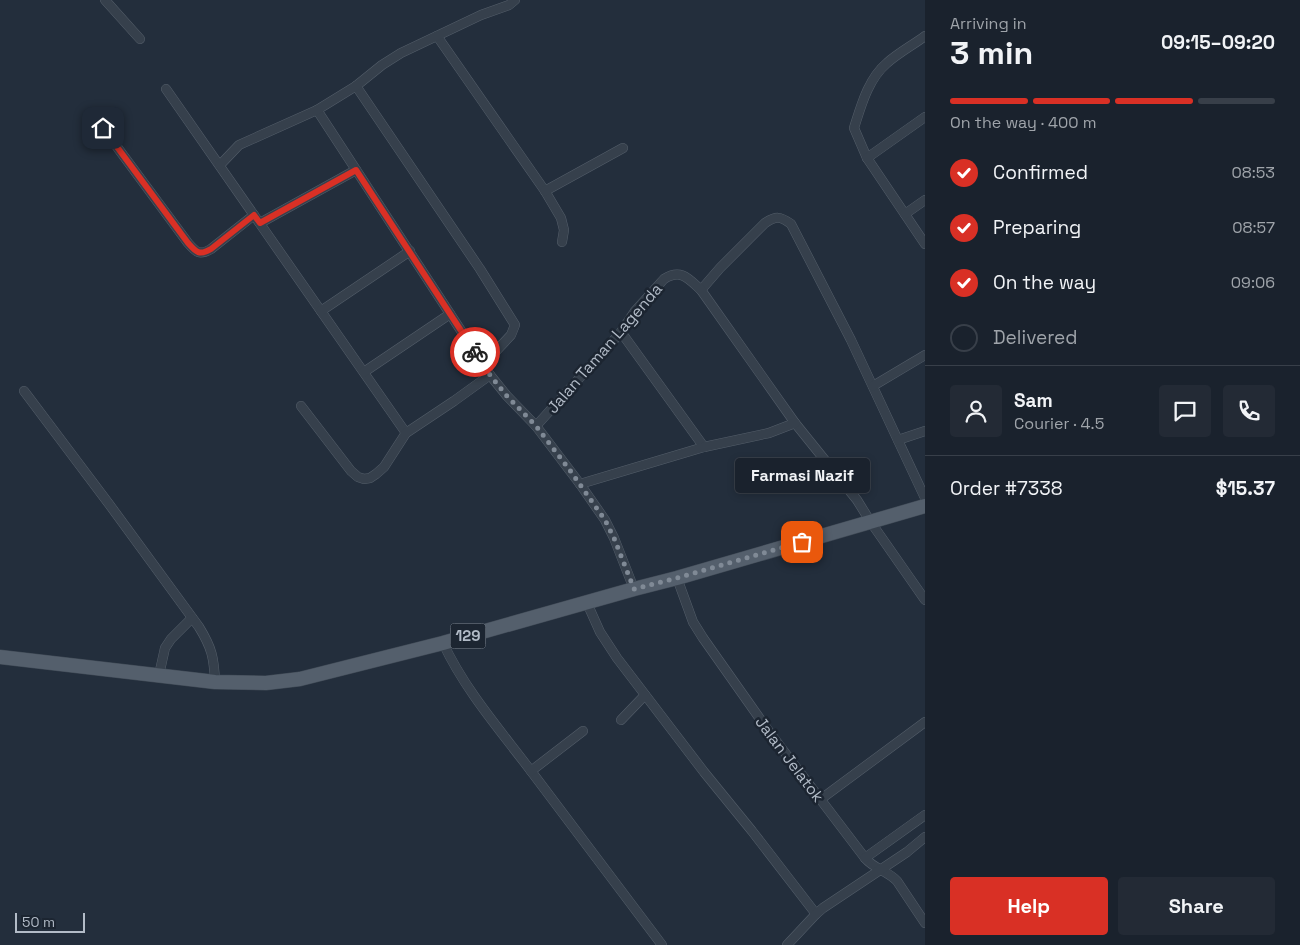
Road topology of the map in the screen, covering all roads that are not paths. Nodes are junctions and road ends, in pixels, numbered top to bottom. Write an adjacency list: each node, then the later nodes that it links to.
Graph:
1 (105, 0): 5 (street)
2 (515, 0): 3 (street)
3 (437, 36): 6 (street); 15 (street)
4 (925, 36): 12 (street)
5 (140, 39)
6 (356, 86): 8 (street); 27 (street)
7 (166, 89): 13 (street)
8 (317, 110): 13 (street); 14 (street)
9 (925, 117): 12 (street)
10 (103, 128): 18 (street)
11 (623, 148): 15 (street)
12 (867, 158): 17 (street)
13 (220, 165): 18 (street)
14 (356, 170): 18 (street); 21 (street)
15 (545, 191): 19 (street)
16 (925, 200): 17 (street)
17 (905, 214): 20 (street)
18 (257, 219): 23 (street)
19 (562, 242)
20 (925, 244)
21 (410, 251): 23 (street); 24 (street)
22 (701, 290): 25 (street, Jalan Taman Lagenda); 30 (street); 33 (street)
23 (321, 311): 28 (street)
24 (450, 314): 27 (street); 28 (street)
25 (620, 332): 34 (street, Jalan Taman Lagenda); 38 (street)
26 (925, 355): 30 (street)
27 (483, 365): 29 (street)
28 (364, 372): 36 (street)
29 (490, 375): 34 (street); 36 (street)
30 (873, 386): 37 (street)
31 (24, 391): 47 (street)
32 (301, 406): 36 (street)
33 (795, 423): 38 (street); 42 (street)
34 (536, 426): 39 (street)
35 (925, 431): 37 (street)
36 (406, 433)
37 (898, 440): 40 (street)
38 (704, 447): 39 (street)
39 (580, 484): 44 (street)
40 (925, 498)
41 (925, 506): 42 (main road, 129)
42 (870, 521): 43 (main road, 129); 45 (street)
43 (677, 578): 44 (main road, 129); 57 (street, Jalan Jelatok)
44 (634, 589): 46 (main road, 129)
45 (925, 600)
46 (587, 603): 48 (main road, 129); 52 (street)
47 (192, 618): 50 (street); 51 (street)
48 (443, 643): 51 (main road, 129); 56 (street)
49 (0, 658): 50 (main road, 129)
50 (159, 675): 51 (main road, 129)
51 (215, 682)
52 (645, 695): 53 (street); 62 (street)
53 (621, 720)
54 (925, 722): 57 (street)
55 (582, 731): 56 (street)
56 (531, 771): 64 (street)
57 (821, 799): 60 (street, Jalan Jelatok)
58 (925, 814): 60 (street)
59 (925, 837): 61 (street)
60 (865, 858): 61 (street, Jalan Jelatok)
61 (880, 870): 62 (street); 63 (street, Jalan Jelatok)
62 (816, 914): 65 (street)
63 (925, 923)
64 (662, 945)
65 (787, 945)

